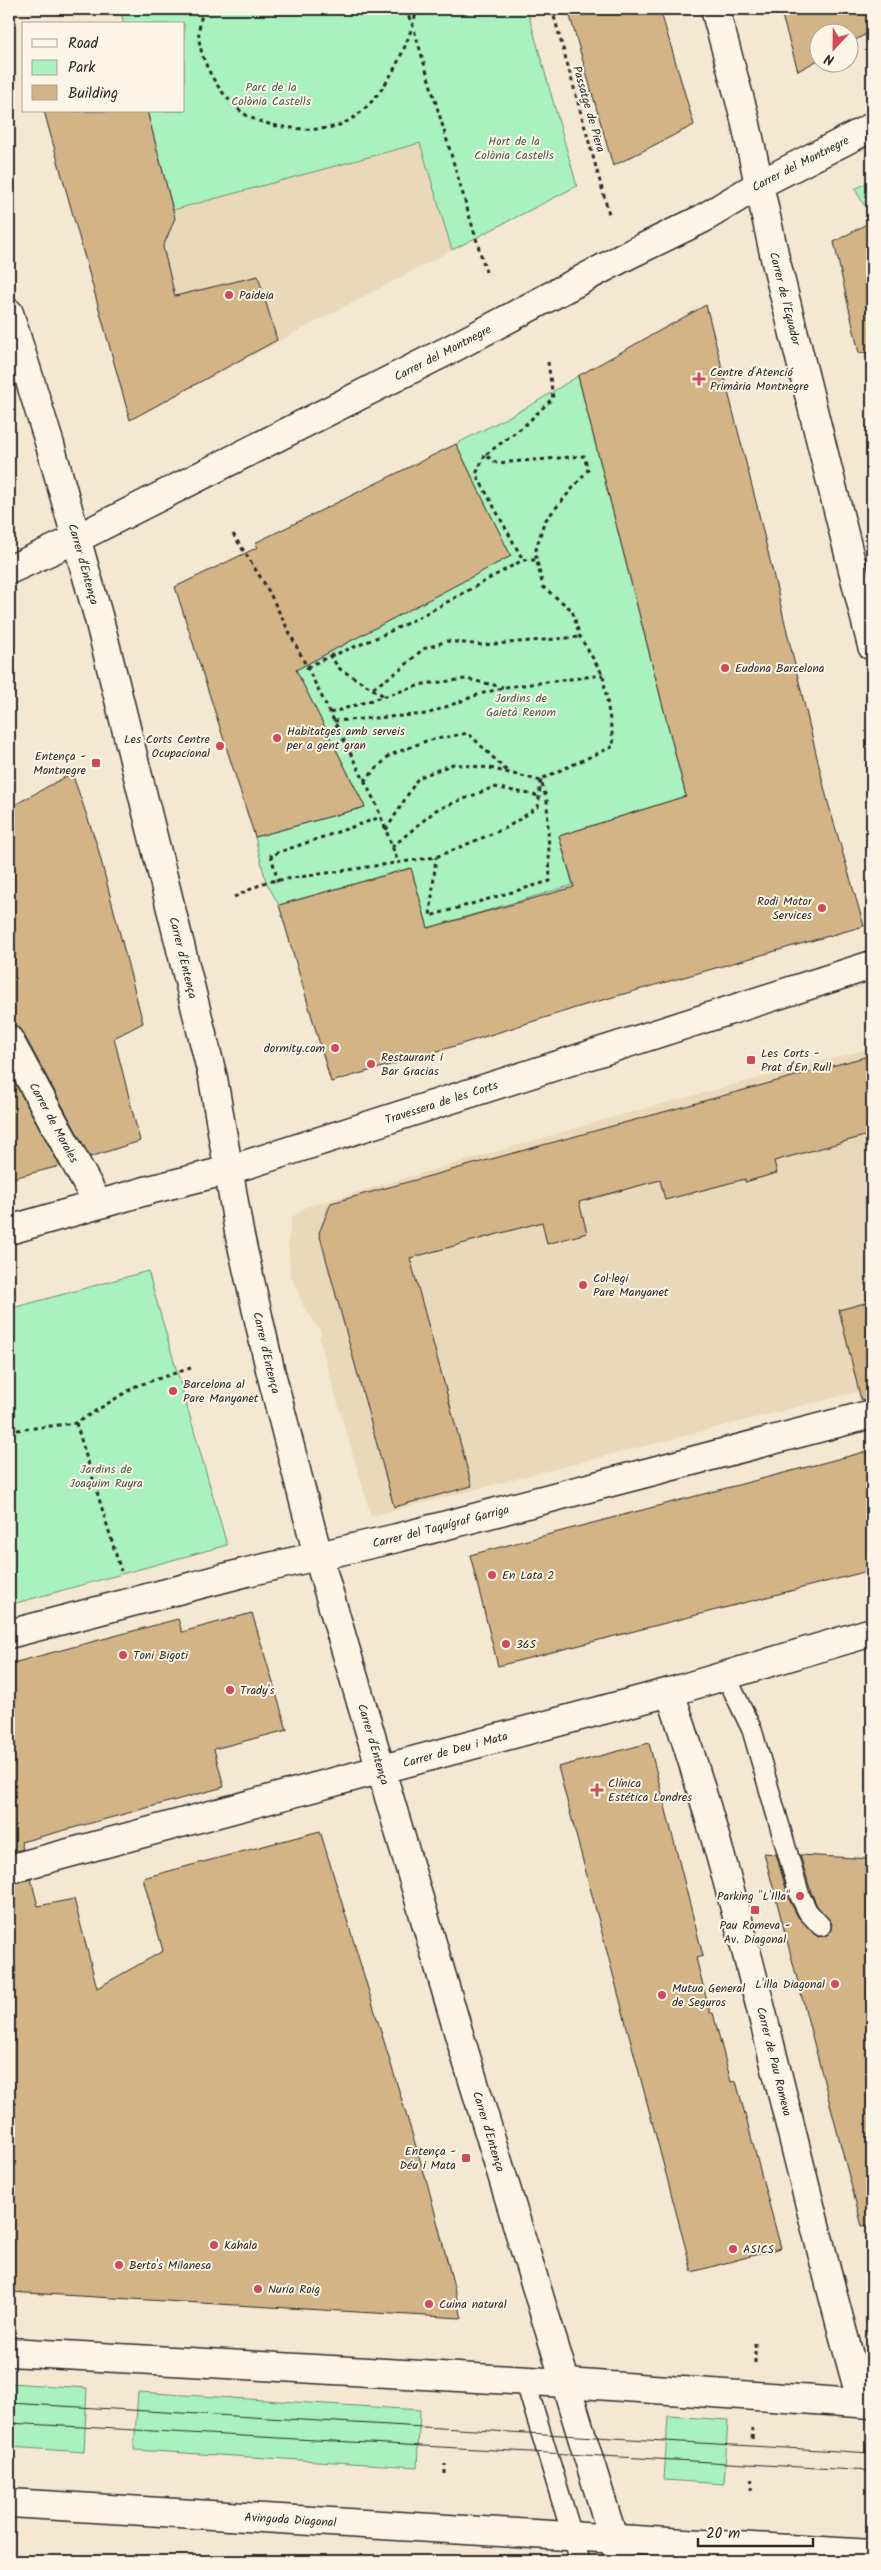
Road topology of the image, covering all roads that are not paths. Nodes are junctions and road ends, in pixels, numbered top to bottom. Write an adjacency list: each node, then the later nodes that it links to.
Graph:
1 (715, 9): 3 (main road, Carrer de l'Equador)
2 (872, 127): 3 (main road, Carrer del Montnegre)
3 (760, 184): 5 (main road, Carrer del Montnegre); 7 (main road, Carrer de l'Equador)
4 (9, 313): 5 (main road, Carrer d'Entença)
5 (76, 539): 6 (main road, Carrer del Montnegre); 10 (main road, Carrer d'Entença)
6 (9, 570)
7 (872, 646)
8 (872, 965): 10 (main road, Travessera de les Corts)
9 (9, 1040): 11 (main road, Carrer de Morales)
10 (230, 1170): 11 (main road, Travessera de les Corts); 14 (main road, Carrer d'Entença)
11 (98, 1204): 12 (main road, Travessera de les Corts)
12 (9, 1230)
13 (872, 1414): 14 (main road, Carrer del Taquígraf Garriga)
14 (318, 1556): 16 (main road, Carrer del Taquígraf Garriga); 19 (main road, Carrer d'Entença)
15 (872, 1632): 17 (main road, Carrer de Deu i Mata)
16 (9, 1634)
17 (726, 1676): 18 (main road, Carrer de Deu i Mata); 21 (lane)
18 (670, 1692): 19 (main road, Carrer de Deu i Mata); 25 (main road, Carrer de Pau Romeva)
19 (381, 1771): 20 (main road, Carrer de Deu i Mata); 24 (main road, Carrer d'Entença)
20 (9, 1869)
21 (821, 1926)
22 (9, 2352): 23 (main road)
23 (525, 2380): 24 (main road); 27 (lane)
24 (566, 2383): 25 (main road); 28 (main road)
25 (867, 2404)
26 (9, 2503): 27 (main road, Avinguda Diagonal)
27 (576, 2549): 28 (main road, Avinguda Diagonal)
28 (618, 2550): 29 (main road, Avinguda Diagonal)
29 (872, 2554)

